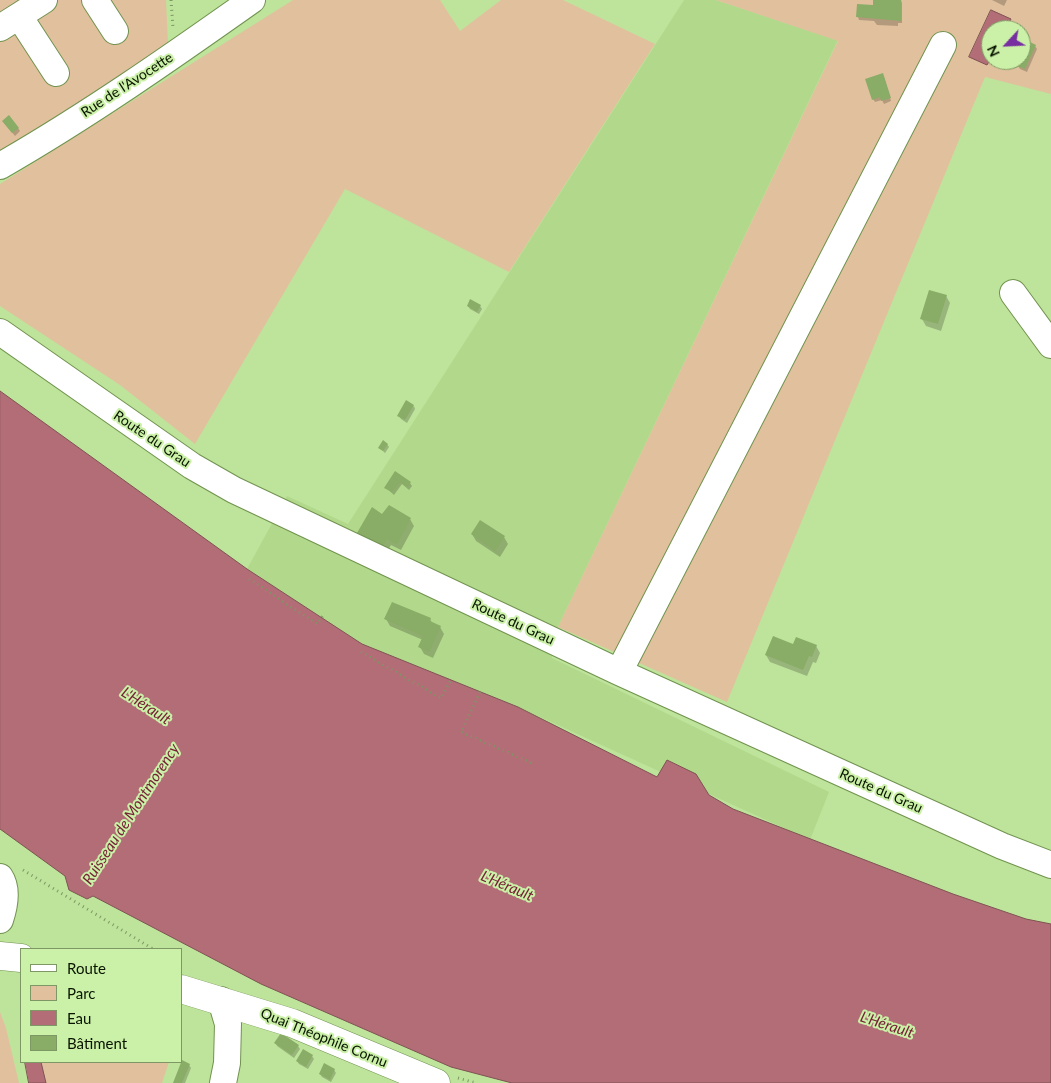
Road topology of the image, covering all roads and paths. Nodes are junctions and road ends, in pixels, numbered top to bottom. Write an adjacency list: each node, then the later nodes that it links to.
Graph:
1 (44, 0): 4 (street)
2 (95, 0): 5 (street)
3 (252, 0): 8 (street, Rue de l'Avocette)
4 (9, 22): 7 (street)
5 (115, 30)
6 (943, 44): 15 (street)
7 (56, 73)
8 (0, 166)
9 (1013, 293): 11 (street)
10 (0, 332): 15 (street, Route du Grau)
11 (1051, 345)
12 (249, 579): 13 (path)
13 (324, 614)
14 (361, 652): 16 (path)
15 (619, 672): 19 (street, Route du Grau)
16 (451, 680)
17 (480, 692): 18 (path)
18 (532, 763)
19 (1051, 865)
20 (9, 872): 21 (street); 22 (path)
21 (0, 920)
22 (151, 948)
23 (182, 989): 24 (main road, Quai Théophile Cornu)
24 (221, 1000): 25 (street); 26 (main road, Quai Théophile Cornu)
25 (223, 1083)
26 (436, 1083)

